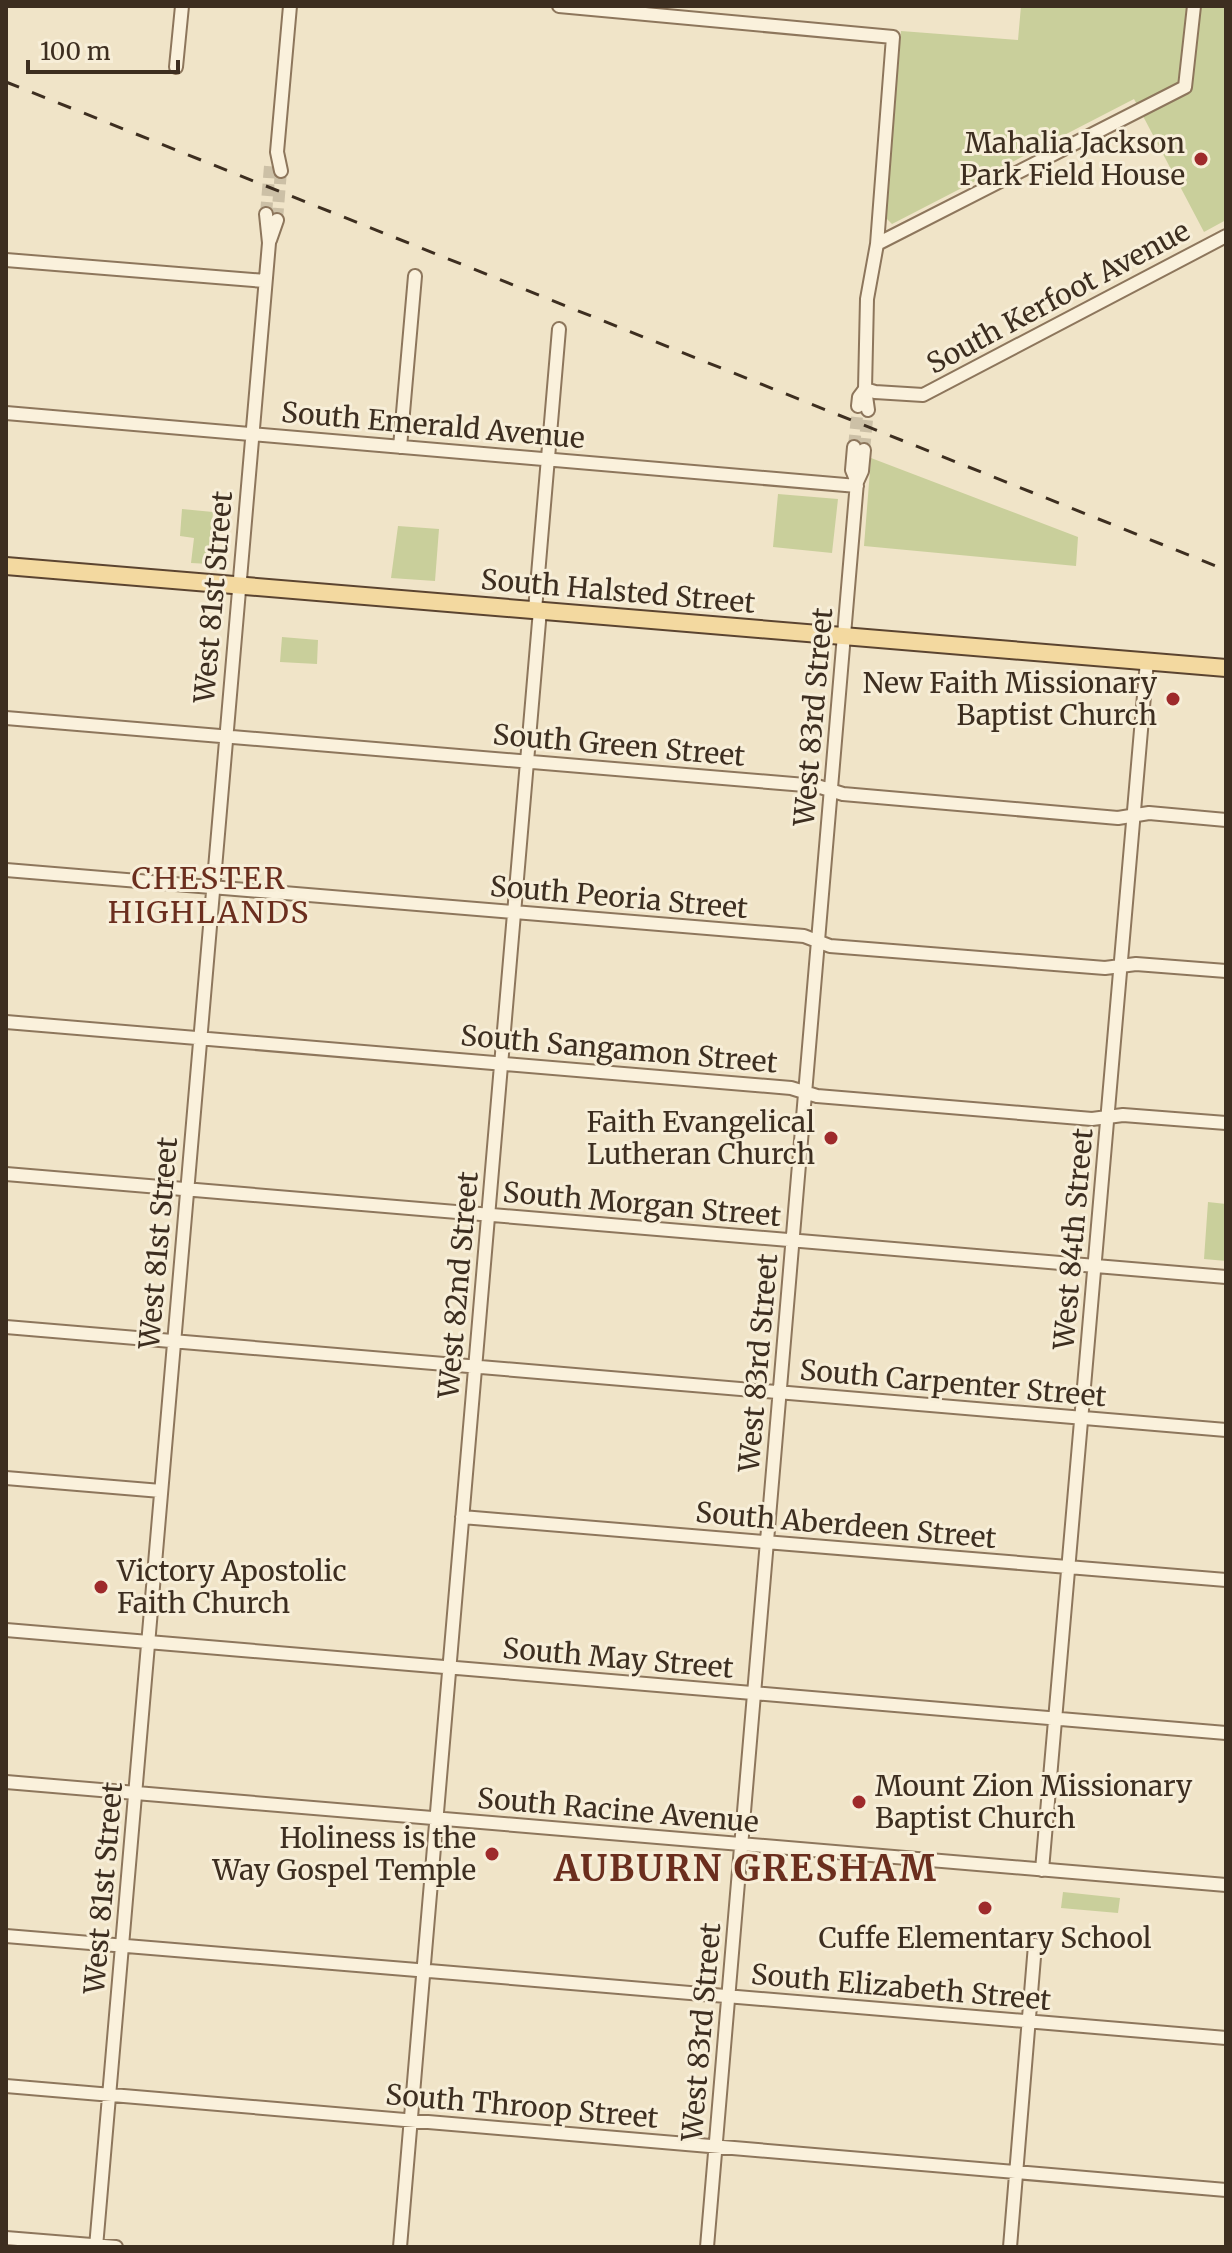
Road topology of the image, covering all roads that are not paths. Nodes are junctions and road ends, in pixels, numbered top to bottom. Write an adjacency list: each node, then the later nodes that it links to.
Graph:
1 (182, 6): 5 (street)
2 (290, 6): 6 (street)
3 (559, 6): 9 (street)
4 (1194, 6): 9 (street)
5 (176, 67)
6 (276, 169)
7 (271, 217): 12 (street, West 81st Street)
8 (1226, 236): 14 (street, South Kerfoot Avenue)
9 (877, 244): 14 (street)
10 (6, 260): 12 (street)
11 (415, 276): 18 (street)
12 (265, 281): 17 (street, West 81st Street)
13 (559, 329): 20 (street, West 82nd Street)
14 (865, 389): 15 (street)
15 (863, 408)
16 (6, 413): 17 (street, South Emerald Avenue)
17 (251, 434): 18 (street, South Emerald Avenue); 23 (street, West 81st Street)
18 (400, 447): 20 (street, South Emerald Avenue)
19 (859, 448): 21 (street, West 83rd Street)
20 (548, 459): 21 (street, South Emerald Avenue); 24 (street, West 82nd Street)
21 (857, 484): 25 (street, West 83rd Street)
22 (6, 566): 23 (main road, South Halsted Street)
23 (238, 585): 24 (main road, South Halsted Street); 29 (street, West 81st Street)
24 (538, 610): 25 (main road, South Halsted Street); 30 (street, West 82nd Street)
25 (844, 636): 26 (main road, South Halsted Street); 31 (street, West 83rd Street)
26 (1147, 661): 27 (main road, South Halsted Street); 32 (street, West 84th Street)
27 (1226, 668)
28 (6, 718): 29 (street, South Green Street)
29 (225, 736): 30 (street, South Green Street); 35 (street, West 81st Street)
30 (527, 761): 31 (street, South Green Street); 36 (street, West 82nd Street)
31 (831, 790): 32 (street, South Green Street); 37 (street, West 83rd Street)
32 (1134, 816): 33 (street, South Green Street); 38 (street, West 84th Street)
33 (1226, 820)
34 (6, 870): 35 (street, South Peoria Street)
35 (212, 887): 36 (street, South Peoria Street); 41 (street, West 81st Street)
36 (514, 912): 37 (street, South Peoria Street); 42 (street, West 82nd Street)
37 (818, 941): 38 (street, South Peoria Street); 43 (street, West 83rd Street)
38 (1121, 966): 39 (street, South Peoria Street); 44 (street, West 84th Street)
39 (1226, 971)
40 (6, 1022): 41 (street, South Sangamon Street)
41 (200, 1037): 42 (street, South Sangamon Street); 47 (street, West 81st Street)
42 (502, 1062): 43 (street, South Sangamon Street); 48 (street, West 82nd Street)
43 (805, 1092): 44 (street, South Sangamon Street); 49 (street, West 83rd Street)
44 (1108, 1117): 45 (street, South Sangamon Street); 50 (street, West 84th Street)
45 (1226, 1123)
46 (6, 1174): 47 (street, South Morgan Street)
47 (187, 1189): 48 (street, South Morgan Street); 53 (street, West 81st Street)
48 (488, 1215): 49 (street, South Morgan Street); 54 (street, West 82nd Street)
49 (793, 1241): 50 (street, South Morgan Street); 55 (street, West 83rd Street)
50 (1095, 1266): 51 (street, South Morgan Street); 56 (street, West 84th Street)
51 (1226, 1277)
52 (6, 1327): 53 (street, South Carpenter Street)
53 (174, 1341): 54 (street, South Carpenter Street); 59 (street, West 81st Street)
54 (475, 1367): 55 (street, South Carpenter Street); 60 (street, West 82nd Street)
55 (780, 1392): 56 (street, South Carpenter Street); 61 (street, West 83rd Street)
56 (1082, 1417): 57 (street, South Carpenter Street); 62 (street, West 84th Street)
57 (1226, 1430)
58 (6, 1478): 59 (street)
59 (161, 1491): 65 (street, West 81st Street)
60 (462, 1517): 61 (street, South Aberdeen Street); 66 (street, West 82nd Street)
61 (767, 1542): 62 (street, South Aberdeen Street); 67 (street, West 83rd Street)
62 (1069, 1567): 63 (street, South Aberdeen Street); 68 (street, West 84th Street)
63 (1226, 1580)
64 (6, 1630): 65 (street, South May Street)
65 (148, 1641): 66 (street, South May Street); 71 (street, West 81st Street)
66 (449, 1668): 67 (street, South May Street); 72 (street, West 82nd Street)
67 (754, 1693): 68 (street, South May Street); 73 (street, West 83rd Street)
68 (1055, 1720): 69 (street, South May Street); 74 (street, West 84th Street)
69 (1226, 1733)
70 (6, 1782): 71 (street, South Racine Avenue)
71 (135, 1793): 72 (street, South Racine Avenue); 77 (street, West 81st Street)
72 (436, 1818): 73 (street, South Racine Avenue); 79 (street, West 82nd Street)
73 (741, 1844): 74 (street, South Racine Avenue); 80 (street, West 83rd Street)
74 (1042, 1870): 75 (street, South Racine Avenue)
75 (1226, 1885)
76 (6, 1936): 77 (street, South Elizabeth Street)
77 (122, 1945): 79 (street, South Elizabeth Street); 84 (street, West 81st Street)
78 (1035, 1945): 81 (street)
79 (423, 1970): 80 (street, South Elizabeth Street); 85 (street, West 82nd Street)
80 (728, 1996): 81 (street, South Elizabeth Street); 86 (street, West 83rd Street)
81 (1029, 2022): 82 (street, South Elizabeth Street); 87 (street)
82 (1226, 2038)
83 (6, 2086): 84 (street, South Throop Street)
84 (109, 2095): 85 (street, South Throop Street); 90 (street, West 81st Street)
85 (410, 2120): 86 (street, South Throop Street); 92 (street, West 82nd Street)
86 (715, 2146): 87 (street, South Throop Street); 93 (street, West 83rd Street)
87 (1016, 2172): 88 (street, South Throop Street); 94 (street)
88 (1226, 2190)
89 (6, 2238): 90 (street)
90 (96, 2246): 91 (street)
91 (116, 2247)
92 (400, 2247)
93 (707, 2247)
94 (1010, 2247)

